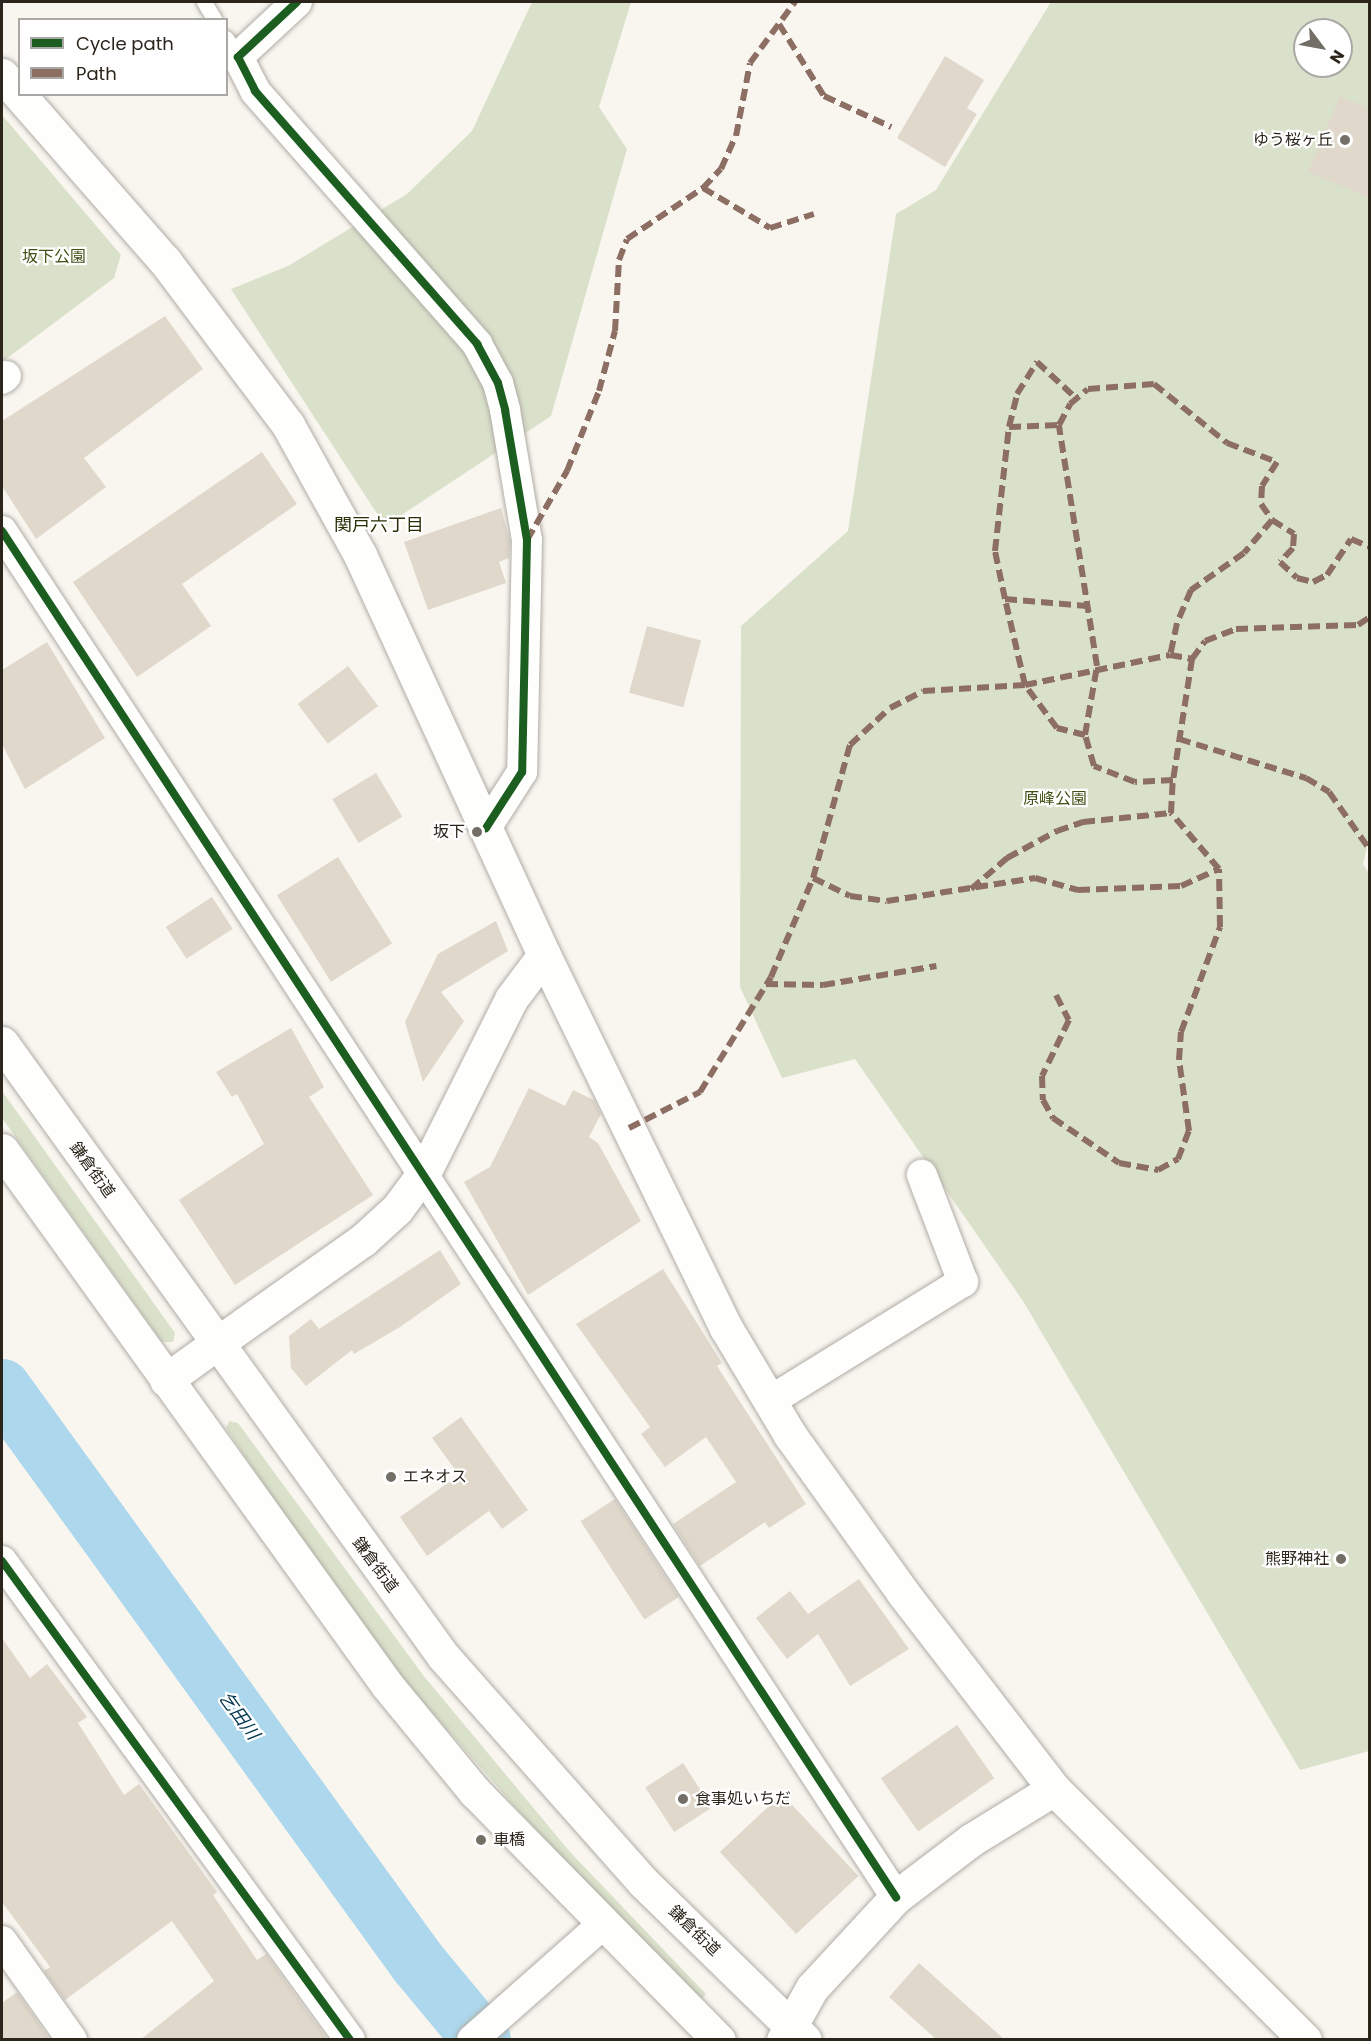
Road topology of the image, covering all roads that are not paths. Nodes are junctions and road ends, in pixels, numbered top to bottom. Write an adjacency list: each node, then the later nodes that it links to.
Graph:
1 (204, 2): 3 (lane)
2 (297, 2): 4 (street)
3 (214, 18)
4 (232, 47): 9 (street)
5 (2, 75): 6 (main road)
6 (18, 93)
7 (20, 96): 9 (main road)
8 (2, 531): 13 (street)
9 (486, 828): 10 (main road)
10 (544, 955): 13 (main road); 17 (main road)
11 (2, 1044): 15 (main road, 鎌倉街道)
12 (2, 1150): 16 (main road)
13 (425, 1171): 15 (main road); 20 (street)
14 (922, 1175): 17 (street)
15 (216, 1344): 16 (main road); 23 (main road, 鎌倉街道)
16 (166, 1380): 21 (main road)
17 (770, 1401): 19 (main road)
18 (2, 1561): 25 (street)
19 (1054, 1789): 20 (main road); 28 (main road)
20 (896, 1897): 23 (main road)
21 (601, 1926): 26 (street); 27 (main road)
22 (2, 1941): 24 (street)
23 (793, 2034)
24 (72, 2040)
25 (350, 2040)
26 (472, 2040)
27 (719, 2040)
28 (1305, 2040)

